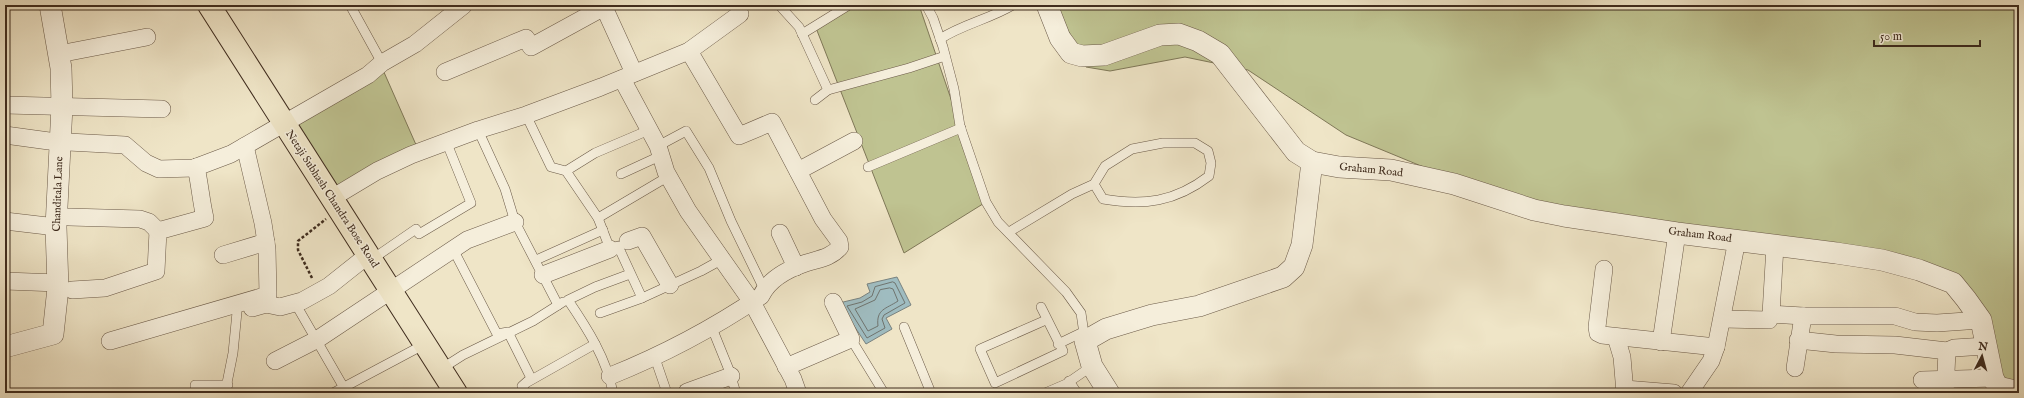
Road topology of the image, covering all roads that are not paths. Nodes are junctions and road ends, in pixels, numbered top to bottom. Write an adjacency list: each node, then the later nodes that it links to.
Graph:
1 (50, 5): 16 (street, Chanditala Lane)
2 (208, 5): 27 (main road, Netaji Subhash Chandra Bose Road)
3 (350, 5): 18 (lane)
4 (464, 5): 18 (street)
5 (779, 5): 12 (lane)
6 (849, 5): 12 (lane)
7 (926, 5): 14 (lane)
8 (1014, 5): 14 (lane)
9 (1047, 5): 37 (street, Graham Road)
10 (604, 6): 19 (street); 20 (street)
11 (740, 14): 15 (street)
12 (802, 34): 21 (lane)
13 (147, 37): 16 (street)
14 (940, 39): 17 (lane)
15 (689, 50): 20 (street); 40 (street)
16 (59, 54): 24 (street, Chanditala Lane)
17 (945, 56): 21 (lane); 28 (lane)
18 (382, 63): 27 (street)
19 (445, 72)
20 (628, 76): 26 (street); 30 (street)
21 (828, 90): 22 (lane)
22 (815, 100)
23 (5, 105): 24 (street)
24 (62, 106): 25 (street); 34 (street, Chanditala Lane)
25 (162, 109)
26 (526, 115): 29 (street); 41 (lane)
27 (284, 122): 35 (street); 45 (main road, Netaji Subhash Chandra Bose Road)
28 (961, 128): 38 (lane); 52 (lane)
29 (478, 130): 32 (street); 49 (lane)
30 (649, 130): 36 (street); 41 (lane)
31 (5, 135): 34 (street)
32 (446, 141): 45 (street); 62 (lane)
33 (854, 141): 40 (street)
34 (60, 142): 39 (street); 48 (street, Chanditala Lane)
35 (245, 146): 39 (street); 57 (street)
36 (659, 151): 42 (lane); 43 (street); 72 (lane)
37 (1312, 162): 54 (street, Graham Road); 90 (street)
38 (868, 167)
39 (192, 168): 51 (street)
40 (798, 170): 64 (street)
41 (566, 171): 46 (lane)
42 (621, 174)
43 (669, 176): 46 (lane); 63 (street)
44 (1094, 184): 44 (lane); 52 (lane)
45 (336, 204): 62 (main road, Netaji Subhash Chandra Bose Road)
46 (598, 218): 50 (lane)
47 (5, 221): 48 (street)
48 (62, 222): 51 (street); 70 (street, Chanditala Lane)
49 (515, 222): 59 (street); 65 (lane)
50 (603, 230): 60 (lane); 65 (lane)
51 (158, 231): 70 (street)
52 (1009, 232): 90 (lane)
53 (780, 233): 64 (street)
54 (1677, 233): 55 (street, Graham Road); 95 (street)
55 (1737, 240): 58 (street, Graham Road); 84 (street)
56 (628, 241): 69 (street)
57 (266, 242): 61 (street); 80 (street)
58 (1775, 246): 82 (street); 86 (street, Graham Road)
59 (452, 249): 71 (street); 89 (lane)
60 (610, 249): 65 (street); 67 (lane)
61 (223, 255)
62 (370, 257): 71 (main road, Netaji Subhash Chandra Bose Road); 77 (street)
63 (721, 260): 69 (lane); 75 (street)
64 (796, 267): 72 (street)
65 (539, 268): 78 (lane)
66 (1604, 269): 91 (street)
67 (630, 274): 73 (lane); 74 (lane)
68 (5, 281): 70 (street)
69 (670, 285): 73 (lane)
70 (65, 286): 100 (street, Chanditala Lane)
71 (390, 289): 93 (street); 96 (main road, Netaji Subhash Chandra Bose Road)
72 (764, 289): 75 (street)
73 (642, 298): 81 (lane)
74 (568, 300): 78 (lane); 97 (lane)
75 (752, 302): 88 (street); 106 (street)
76 (832, 302): 92 (street)
77 (295, 303): 80 (street); 93 (lane)
78 (558, 305): 89 (lane)
79 (1041, 307): 85 (lane)
80 (237, 312): 115 (lane)
81 (600, 313)
82 (1771, 314): 83 (street); 84 (street)
83 (1803, 316): 86 (street); 94 (street)
84 (1723, 319): 101 (street)
85 (1046, 320): 98 (lane); 98 (lane)
86 (1981, 320): 99 (street, Graham Road)
87 (904, 327): 129 (lane)
88 (712, 328): 103 (street); 110 (lane)
89 (508, 332): 108 (lane); 116 (lane)
90 (1084, 336): 98 (lane); 105 (street)
91 (1616, 337): 95 (street); 118 (street)
92 (851, 339): 106 (street); 128 (lane)
93 (316, 340): 104 (street); 117 (lane)
94 (1798, 340): 102 (street); 107 (street)
95 (1661, 342): 101 (street)
96 (425, 344): 108 (main road, Netaji Subhash Chandra Bose Road); 117 (lane)
97 (595, 344): 109 (lane); 116 (lane)
98 (1058, 344)
99 (1986, 346): 102 (street); 114 (street, Graham Road)
100 (5, 347)
101 (1716, 347): 134 (street)
102 (1946, 351): 113 (street)
103 (655, 358): 109 (street); 125 (lane)
104 (275, 361)
105 (1092, 366): 112 (lane); 132 (street)
106 (786, 367): 127 (street)
107 (1795, 368)
108 (441, 369): 123 (main road, Netaji Subhash Chandra Bose Road)
109 (610, 376): 124 (lane)
110 (731, 376): 119 (street); 126 (lane)
111 (1922, 380): 113 (street)
112 (1069, 381): 130 (lane); 131 (lane)
113 (1946, 386): 114 (street)
114 (1995, 386): 120 (street)
115 (226, 389): 121 (lane)
116 (524, 389)
117 (346, 390): 122 (lane)
118 (1625, 391): 133 (street)
119 (687, 392)
120 (2019, 392)
121 (195, 393)
122 (333, 393)
123 (456, 393)
124 (613, 393)
125 (667, 393)
126 (736, 393)
127 (798, 393)
128 (884, 393)
129 (931, 393)
130 (1045, 393)
131 (1077, 393)
132 (1109, 393)
133 (1674, 393)
134 (1689, 393)

